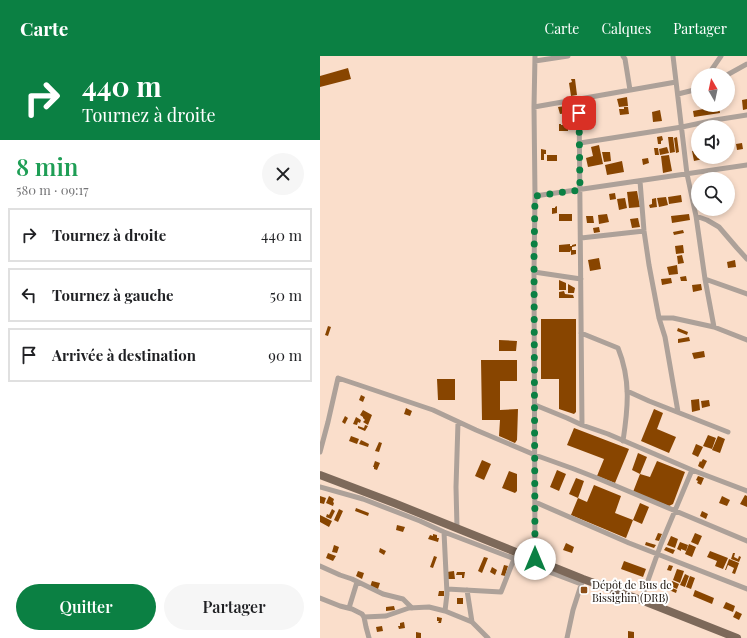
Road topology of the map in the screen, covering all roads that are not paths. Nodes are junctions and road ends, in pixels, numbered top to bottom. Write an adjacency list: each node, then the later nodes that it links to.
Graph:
1 (568, 56): 5 (street)
2 (623, 56): 10 (street)
3 (673, 56): 9 (street)
4 (721, 56): 7 (street)
5 (535, 59): 14 (street)
6 (747, 64): 8 (street)
7 (713, 68)
8 (735, 71)
9 (676, 82): 10 (street); 12 (street)
10 (630, 90): 13 (street)
11 (691, 91): 12 (street)
12 (678, 94): 16 (street)
13 (579, 99): 14 (street); 17 (street)
14 (534, 107): 23 (street)
15 (747, 115): 16 (street)
16 (682, 127): 17 (street); 19 (street)
17 (580, 142): 21 (street)
18 (747, 165): 19 (street)
19 (687, 174): 20 (street); 22 (street)
20 (640, 181): 21 (street); 25 (street)
21 (580, 190): 23 (street); 26 (street)
22 (691, 193)
23 (535, 196): 28 (street)
24 (696, 216): 27 (street); 30 (street)
25 (644, 231): 26 (street); 32 (street)
26 (581, 238): 29 (street)
27 (747, 259)
28 (534, 272): 29 (street); 37 (street)
29 (581, 279): 34 (street)
30 (704, 279): 31 (street); 33 (street)
31 (747, 294)
32 (659, 318): 33 (street); 38 (street)
33 (714, 327): 35 (street)
34 (581, 333): 36 (street); 40 (street)
35 (747, 340)
36 (628, 391): 38 (street); 43 (street)
37 (535, 405): 40 (street); 45 (street)
38 (678, 412): 42 (street)
39 (458, 422): 41 (street); 45 (street); 52 (street)
40 (582, 425): 43 (street)
41 (323, 432): 44 (street)
42 (728, 432)
43 (623, 441): 46 (street)
44 (320, 452)
45 (535, 455): 50 (street); 51 (street)
46 (692, 470): 49 (street); 51 (street)
47 (320, 475): 52 (main road)
48 (320, 487): 53 (street)
49 (747, 491)
50 (535, 502): 55 (street); 57 (street)
51 (674, 511): 54 (street); 55 (street)
52 (456, 528): 57 (main road)
53 (444, 532): 56 (street); 61 (street)
54 (747, 541)
55 (658, 554): 62 (street); 65 (street)
56 (514, 559): 59 (street); 63 (street)
57 (535, 559): 59 (main road)
58 (320, 566): 60 (street)
59 (585, 581): 65 (main road); 73 (street)
60 (357, 582): 66 (street); 67 (street)
61 (447, 589): 63 (street); 68 (street)
62 (747, 589)
63 (467, 590): 70 (street)
64 (320, 598): 66 (street)
65 (641, 600): 74 (main road)
66 (349, 608): 69 (street)
67 (412, 608): 68 (street); 69 (street)
68 (444, 611): 70 (street)
69 (364, 617): 71 (street)
70 (472, 622): 72 (street)
71 (369, 638)
72 (488, 638)
73 (566, 638)
74 (737, 638)

